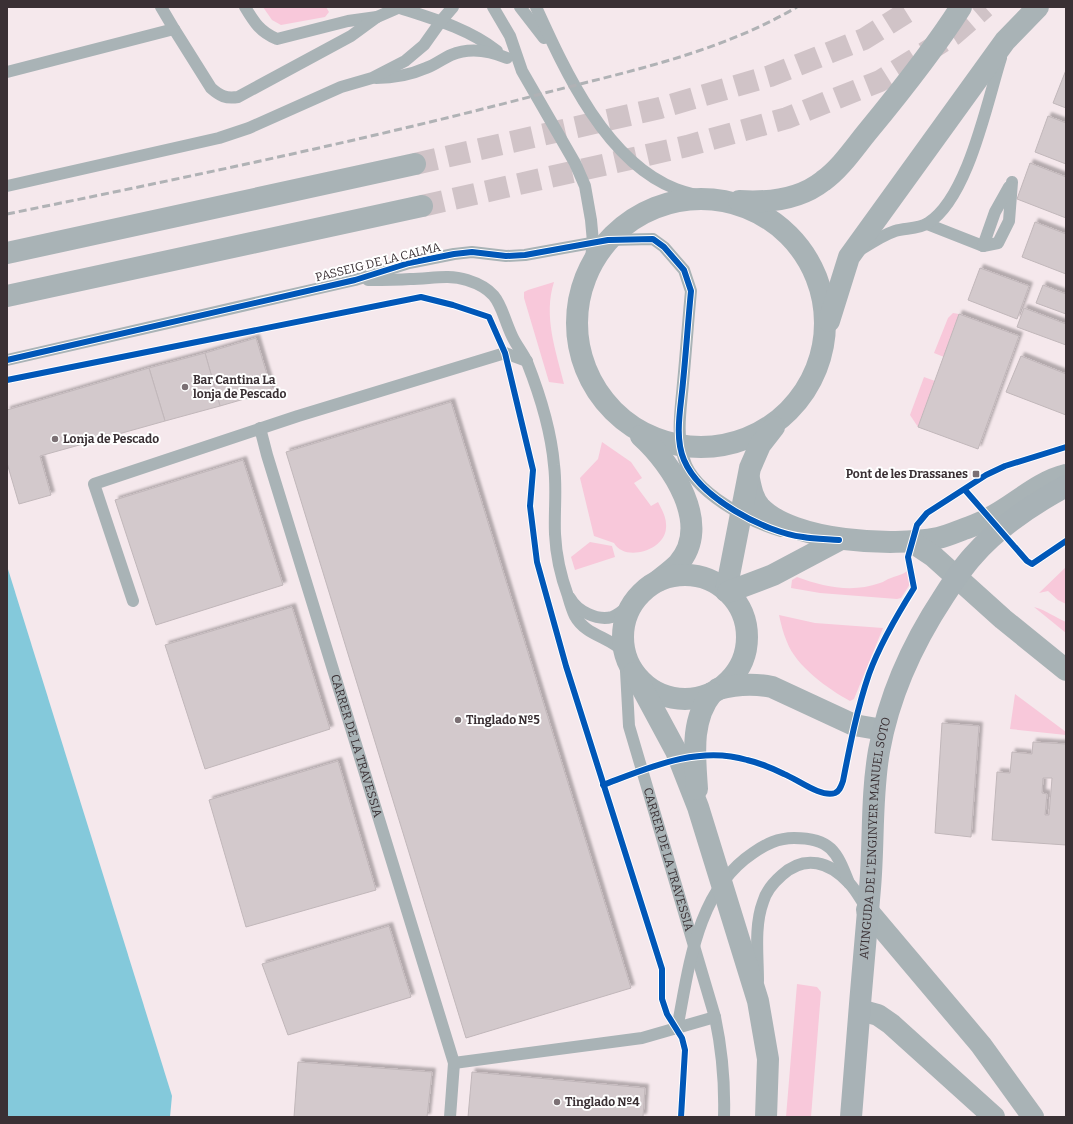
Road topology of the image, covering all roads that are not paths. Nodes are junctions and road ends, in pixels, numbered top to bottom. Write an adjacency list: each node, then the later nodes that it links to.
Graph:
1 (162, 7): 12 (lane)
2 (245, 7): 10 (lane)
3 (401, 7): 10 (lane); 11 (lane)
4 (454, 7): 11 (lane)
5 (493, 7): 16 (lane)
6 (520, 7): 14 (lane)
7 (536, 7): 14 (lane)
8 (961, 7): 21 (street)
9 (1038, 7): 13 (street)
10 (377, 18): 12 (lane)
11 (441, 21): 15 (lane); 18 (lane)
12 (174, 29): 17 (lane)
13 (1005, 41): 23 (lane); 27 (street)
14 (558, 56): 21 (lane)
15 (507, 58): 16 (lane); 18 (lane)
16 (522, 71): 24 (lane)
17 (7, 72)
18 (372, 78): 20 (lane)
19 (415, 164): 26 (street)
20 (7, 186)
21 (719, 200): 24 (street); 30 (street)
22 (422, 206): 29 (street)
23 (927, 224): 25 (lane); 27 (lane)
24 (600, 241): 28 (lane, PASSEIG DE LA CALMA); 33 (street); 36 (lane, PASSEIG DE LA CALMA)
25 (983, 246)
26 (7, 253)
27 (849, 257): 30 (street)
28 (355, 280): 31 (lane, PASSEIG DE LA CALMA); 32 (lane)
29 (7, 296)
30 (825, 334): 34 (street)
31 (7, 360)
32 (527, 361): 35 (lane); 45 (lane)
33 (618, 415): 36 (street); 44 (street)
34 (782, 418): 36 (street); 38 (street)
35 (260, 428): 47 (lane); 63 (lane, CARRER DE LA TRAVESSIA)
36 (681, 445): 40 (lane, PASSEIG DE LA CALMA)
37 (1066, 475): 42 (street)
38 (749, 479): 40 (street); 41 (street)
39 (1066, 486): 43 (main road, AVINGUDA DE L'ENGINYER MANUEL SOTO)
40 (740, 514): 41 (lane, PASSEIG DE LA CALMA); 46 (street)
41 (839, 540): 42 (street); 46 (street)
42 (912, 542): 43 (street)
43 (957, 577): 50 (street); 53 (main road, AVINGUDA DE L'ENGINYER MANUEL SOTO)
44 (657, 581): 46 (street); 48 (street)
45 (565, 588): 48 (lane); 49 (lane)
46 (727, 591): 52 (street)
47 (134, 601)
48 (633, 602): 49 (street)
49 (625, 653): 51 (street); 58 (lane, CARRER DE LA TRAVESSIA)
50 (1066, 670)
51 (634, 673): 52 (street); 54 (street)
52 (715, 691): 53 (street); 54 (street)
53 (883, 730): 57 (main road, AVINGUDA DE L'ENGINYER MANUEL SOTO)
54 (698, 807): 56 (street)
55 (849, 883): 56 (lane); 57 (lane); 59 (lane)
56 (721, 885): 58 (lane); 59 (street)
57 (867, 910): 60 (main road, AVINGUDA DE L'ENGINYER MANUEL SOTO); 69 (street)
58 (694, 944): 61 (lane, CARRER DE LA TRAVESSIA); 62 (lane)
59 (758, 1001): 66 (street)
60 (860, 1010): 67 (main road, AVINGUDA DE L'ENGINYER MANUEL SOTO); 68 (street)
61 (715, 1017): 62 (lane); 65 (lane, CARRER DE LA TRAVESSIA)
62 (677, 1029): 63 (lane)
63 (454, 1063): 64 (lane, CARRER DE LA TRAVESSIA)
64 (450, 1117)
65 (724, 1117)
66 (766, 1117)
67 (851, 1117)
68 (994, 1117)
69 (1033, 1117)

